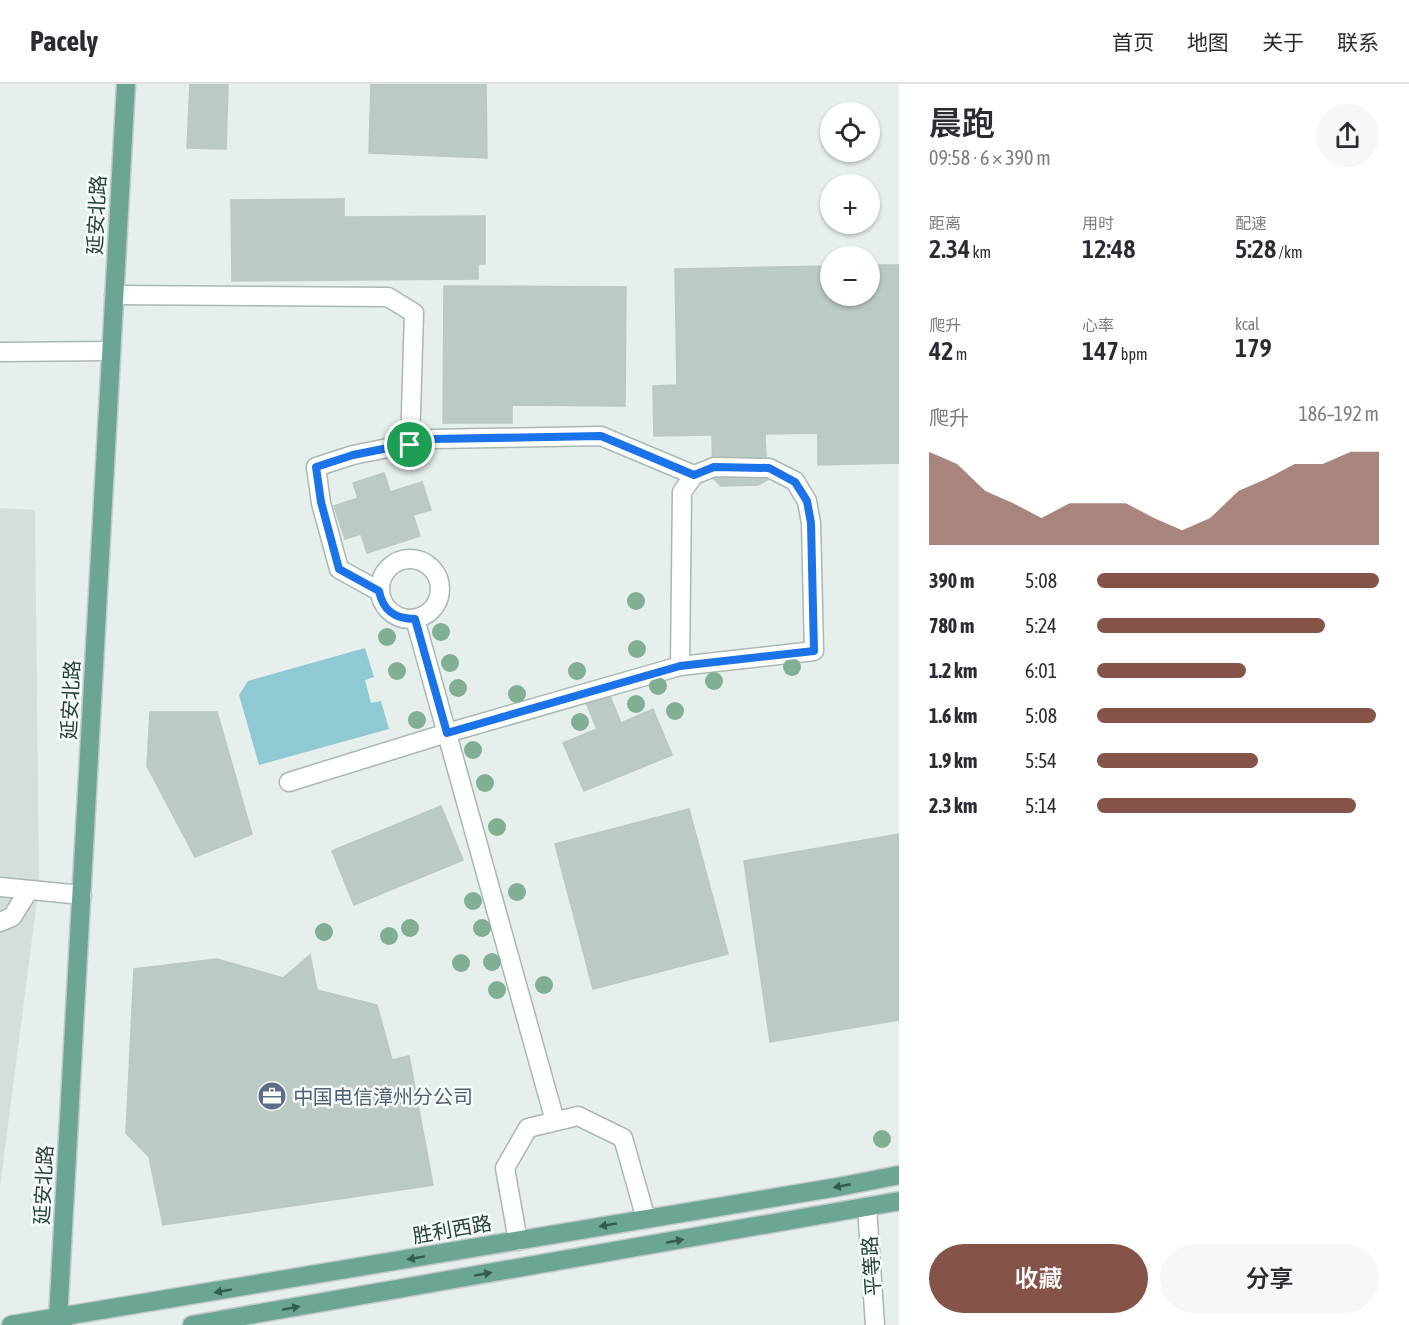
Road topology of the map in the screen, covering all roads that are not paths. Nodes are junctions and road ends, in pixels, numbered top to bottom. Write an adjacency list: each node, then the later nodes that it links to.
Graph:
1 (126, 84): 2 (main road, 延安北路)
2 (114, 295): 3 (main road, 延安北路); 5 (street)
3 (111, 351): 4 (street); 14 (main road, 延安北路)
4 (0, 352)
5 (410, 445): 6 (street); 7 (street)
6 (694, 475): 9 (street); 9 (street)
7 (379, 591): 8 (street); 8 (street)
8 (415, 619): 10 (street)
9 (680, 666): 10 (street)
10 (447, 733): 11 (street); 16 (street)
11 (289, 782)
12 (0, 887): 13 (street)
13 (29, 890): 14 (street); 15 (street)
14 (82, 895): 22 (main road, 延安北路)
15 (0, 922)
16 (555, 1121): 20 (street); 21 (street)
17 (899, 1175): 20 (main road, 胜利西路, one-way to 20)
18 (899, 1201): 19 (main road)
19 (867, 1207): 24 (main road, one-way to 19); 25 (street, 平等路)
20 (646, 1219): 21 (main road, 胜利西路, one-way to 21)
21 (518, 1241): 22 (main road, 胜利西路, one-way to 22)
22 (58, 1323): 23 (main road, 胜利西路)
23 (11, 1325)
24 (192, 1325)
25 (875, 1325)

